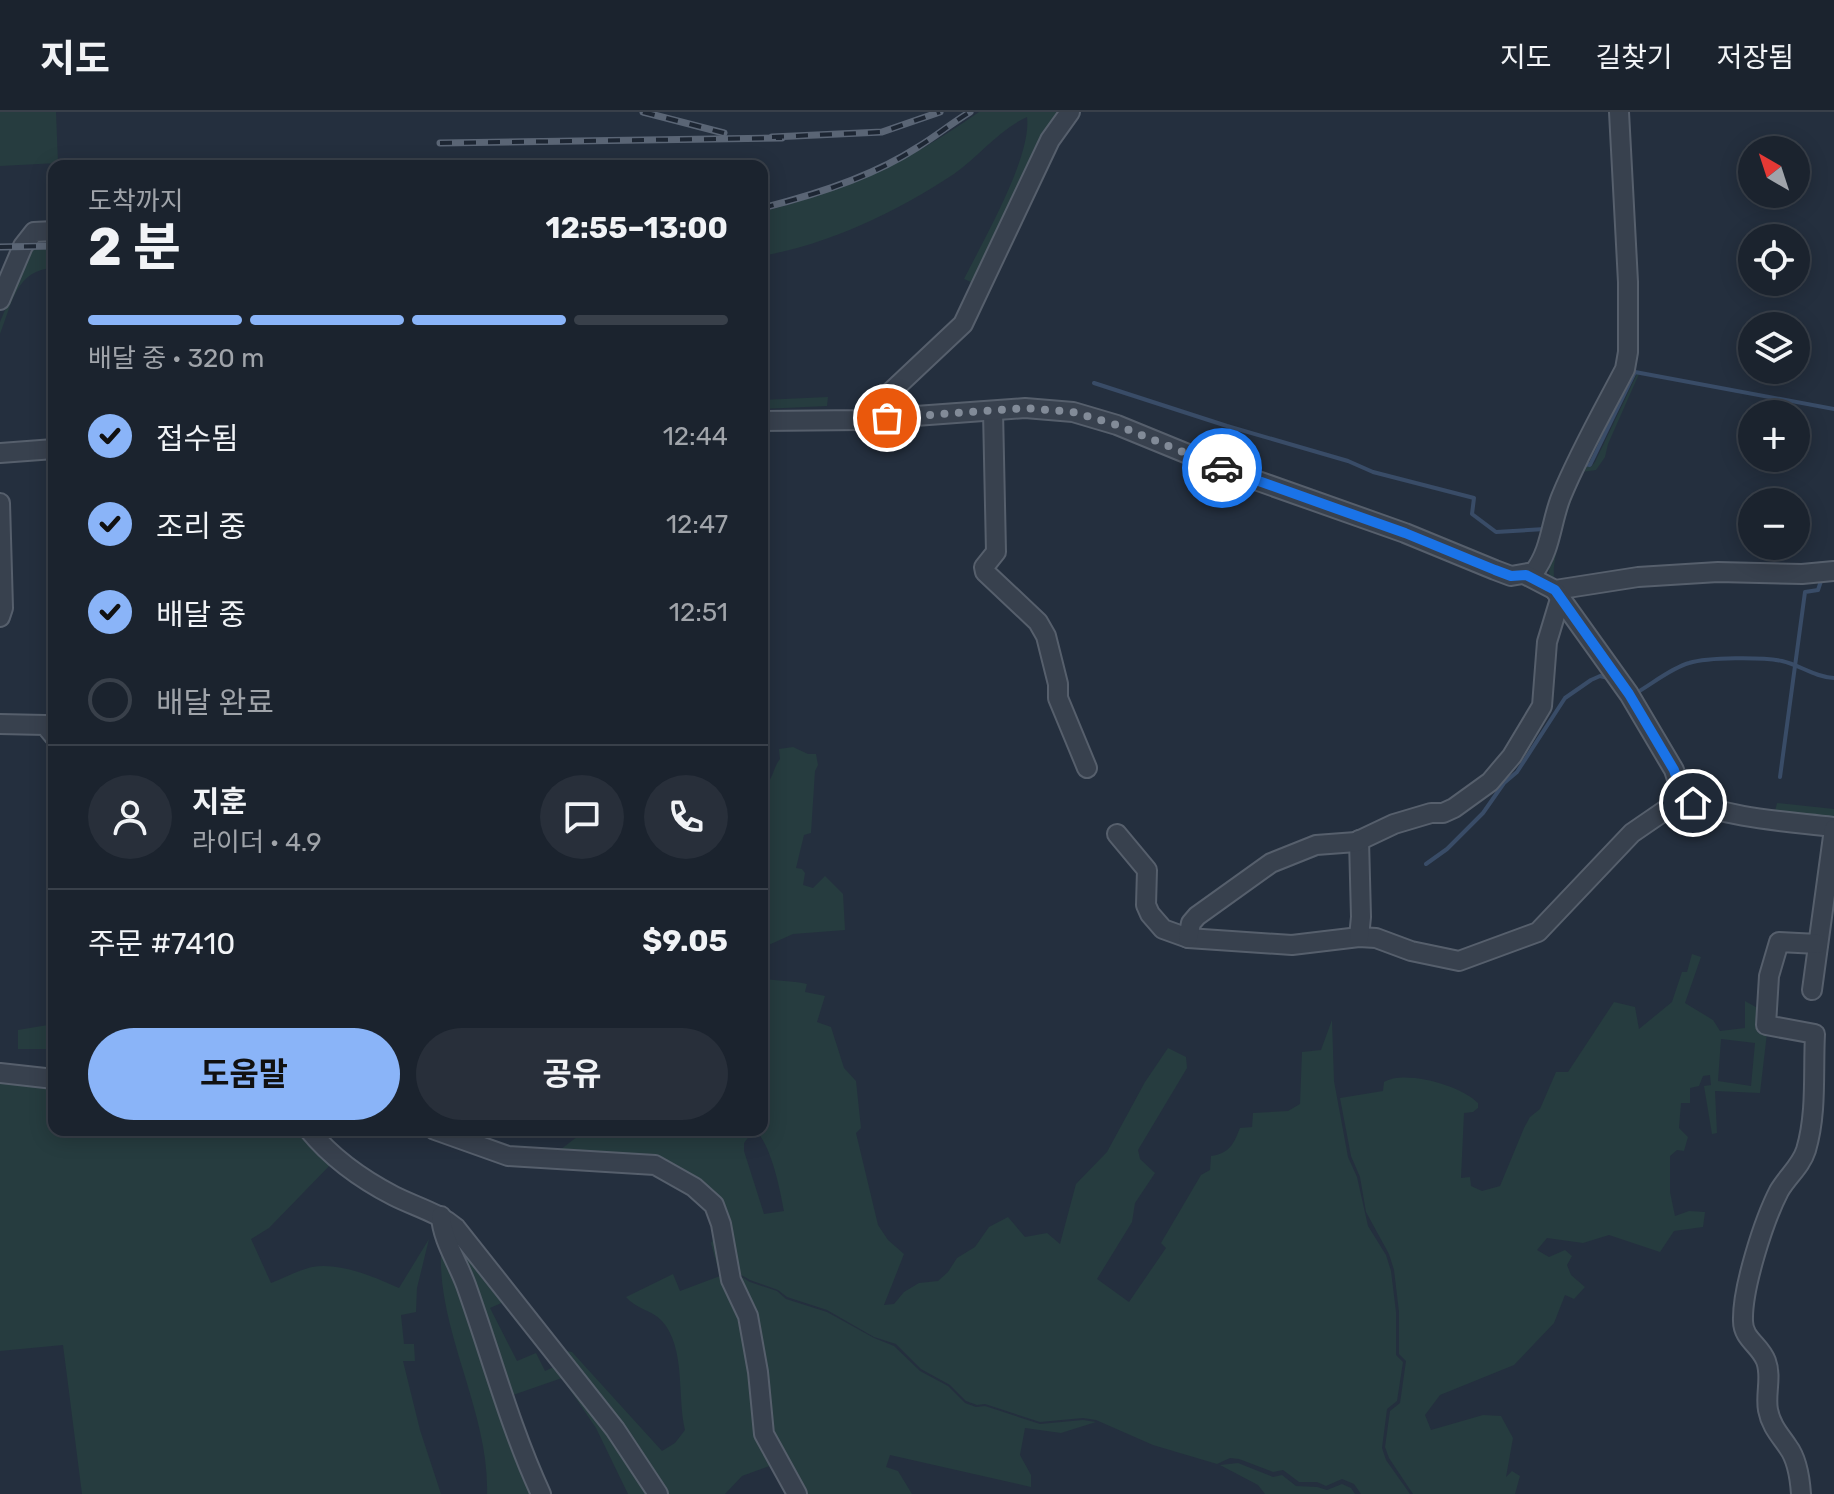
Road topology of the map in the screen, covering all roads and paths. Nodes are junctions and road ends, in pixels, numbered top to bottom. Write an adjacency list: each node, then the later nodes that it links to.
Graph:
1 (1070, 112): 6 (street)
2 (1619, 112): 12 (street)
3 (48, 231): 4 (street)
4 (0, 300)
5 (993, 411): 6 (street); 12 (street); 17 (street)
6 (861, 420): 7 (street)
7 (768, 421)
8 (48, 449): 9 (street)
9 (0, 453)
10 (0, 503): 14 (street)
11 (1834, 571): 13 (street)
12 (1526, 575): 13 (street)
13 (1557, 594): 18 (street); 21 (street)
14 (0, 617)
15 (0, 724): 16 (street)
16 (48, 729)
17 (1087, 768)
18 (1683, 798): 19 (street); 22 (street)
19 (1834, 828): 24 (street)
20 (1117, 834): 23 (street)
21 (1359, 840): 22 (street); 23 (street)
22 (1359, 937): 23 (street)
23 (1188, 938)
24 (1818, 944): 25 (street); 34 (street)
25 (1812, 990)
26 (0, 1073): 27 (street)
27 (48, 1078)
28 (315, 1136): 30 (street)
29 (452, 1136): 33 (street)
30 (441, 1216): 31 (street); 32 (street)
31 (541, 1494)
32 (658, 1494)
33 (797, 1494)
34 (1801, 1494)

